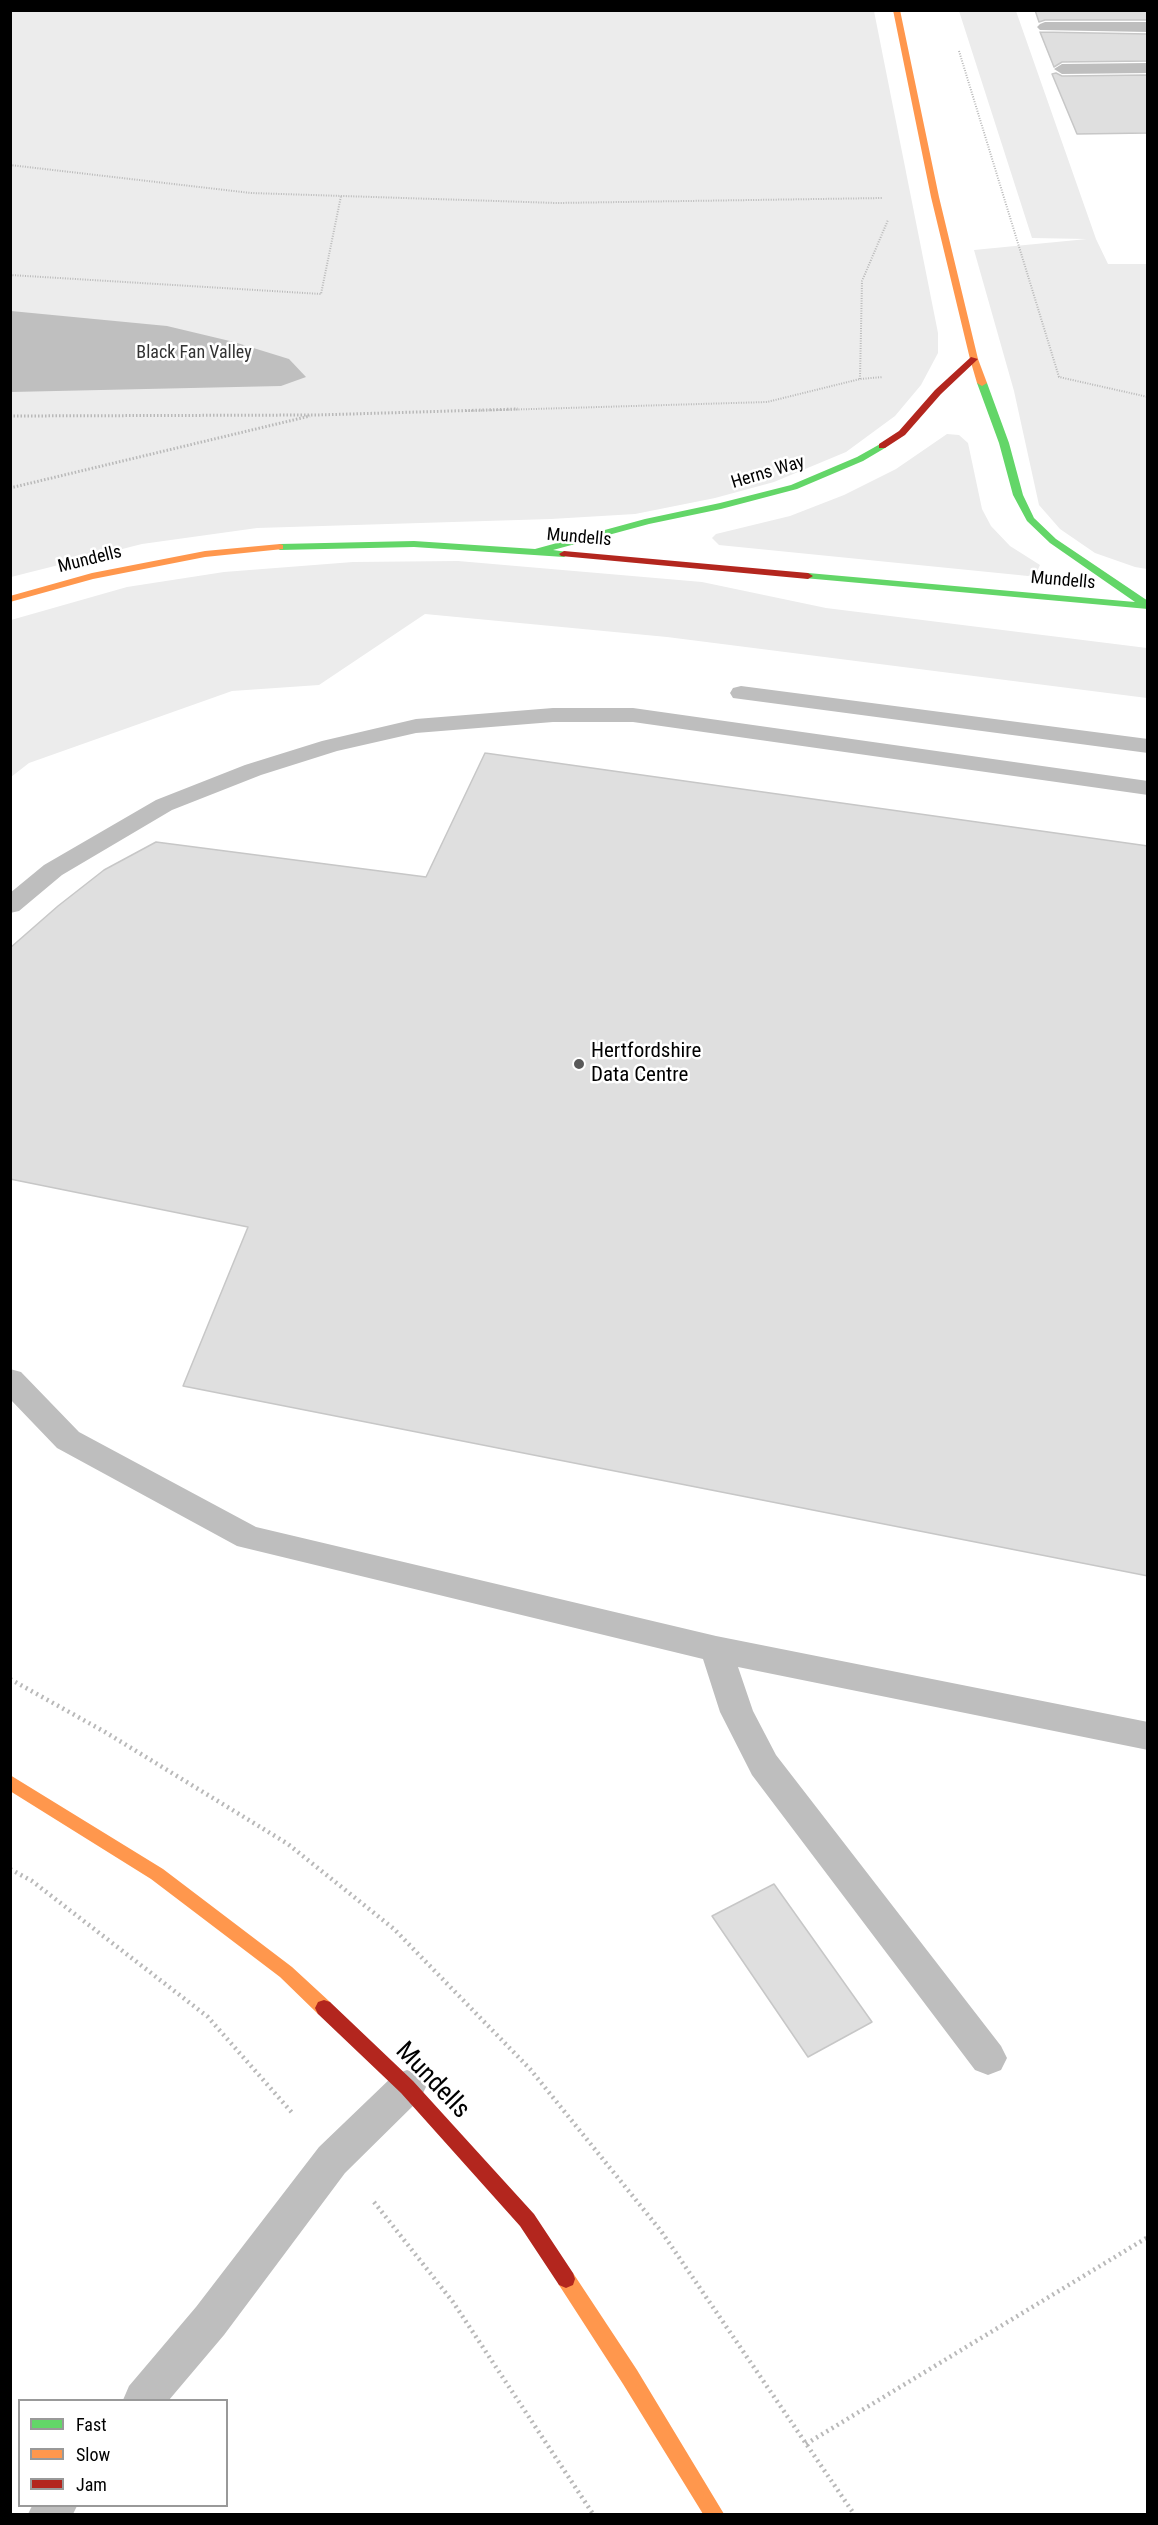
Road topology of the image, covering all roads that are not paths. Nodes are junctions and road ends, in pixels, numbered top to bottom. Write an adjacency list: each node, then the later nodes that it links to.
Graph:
1 (896, 10): 6 (street)
2 (1045, 27): 3 (lane)
3 (1148, 27)
4 (1148, 68): 5 (lane)
5 (1062, 69)
6 (974, 358): 7 (street, Herns Way); 9 (street)
7 (536, 552): 8 (street, Mundells); 9 (street, Mundells)
8 (10, 599)
9 (1148, 606)
10 (741, 693): 11 (lane)
11 (1148, 746)
12 (1148, 788): 13 (lane)
13 (10, 906)
14 (10, 1380): 15 (lane)
15 (716, 1649): 16 (lane); 18 (lane)
16 (1148, 1736)
17 (10, 1782): 19 (street, Mundells)
18 (988, 2058)
19 (406, 2087): 20 (lane); 21 (street, Mundells)
20 (144, 2399)
21 (714, 2514)

